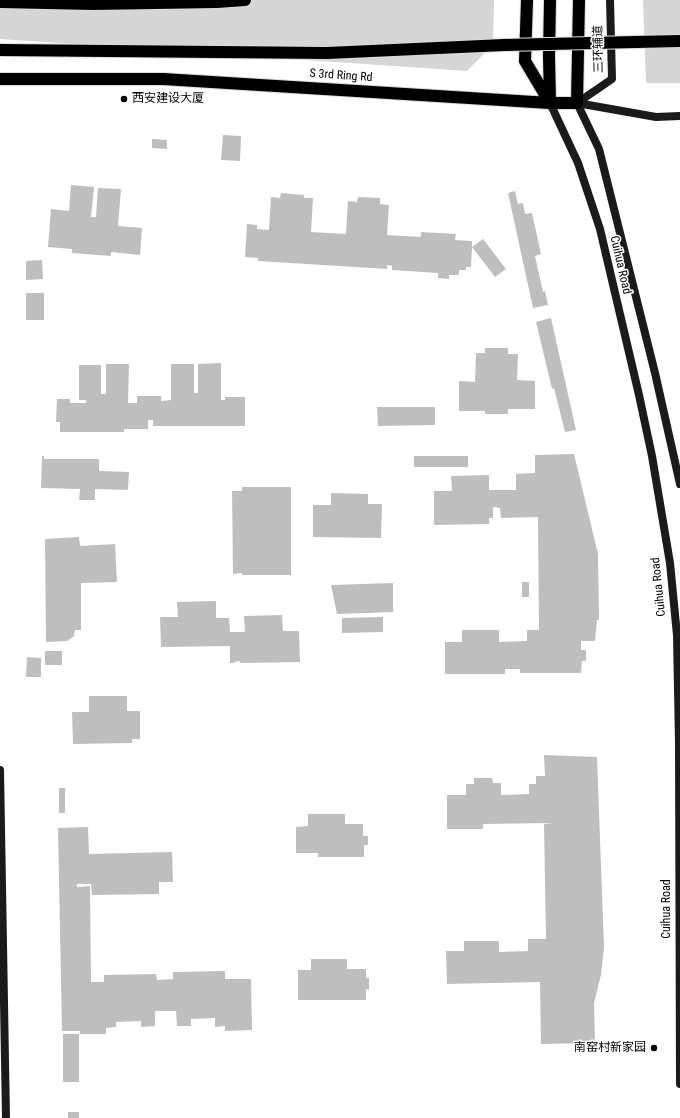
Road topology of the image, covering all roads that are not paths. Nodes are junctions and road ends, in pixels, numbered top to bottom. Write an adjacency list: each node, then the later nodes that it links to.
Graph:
1 (245, 0): 6 (highway)
2 (527, 0): 10 (highway)
3 (550, 0): 10 (highway)
4 (579, 0): 11 (highway)
5 (610, 0): 11 (main road, 三环辅道)
6 (0, 2)
7 (680, 41): 8 (highway, bridge)
8 (0, 50)
9 (0, 79): 10 (highway, S 3rd Ring Rd)
10 (550, 103): 11 (highway, S 3rd Ring Rd); 16 (main road, Cuihua Road)
11 (577, 103): 12 (main road); 13 (main road, Cuihua Road)
12 (680, 116)
13 (680, 484)
14 (0, 770): 15 (main road)
15 (1, 852): 19 (main road)
16 (679, 863): 17 (main road, Cuihua Road)
17 (679, 891): 18 (main road, Cuihua Road)
18 (680, 1084)
19 (6, 1118)

